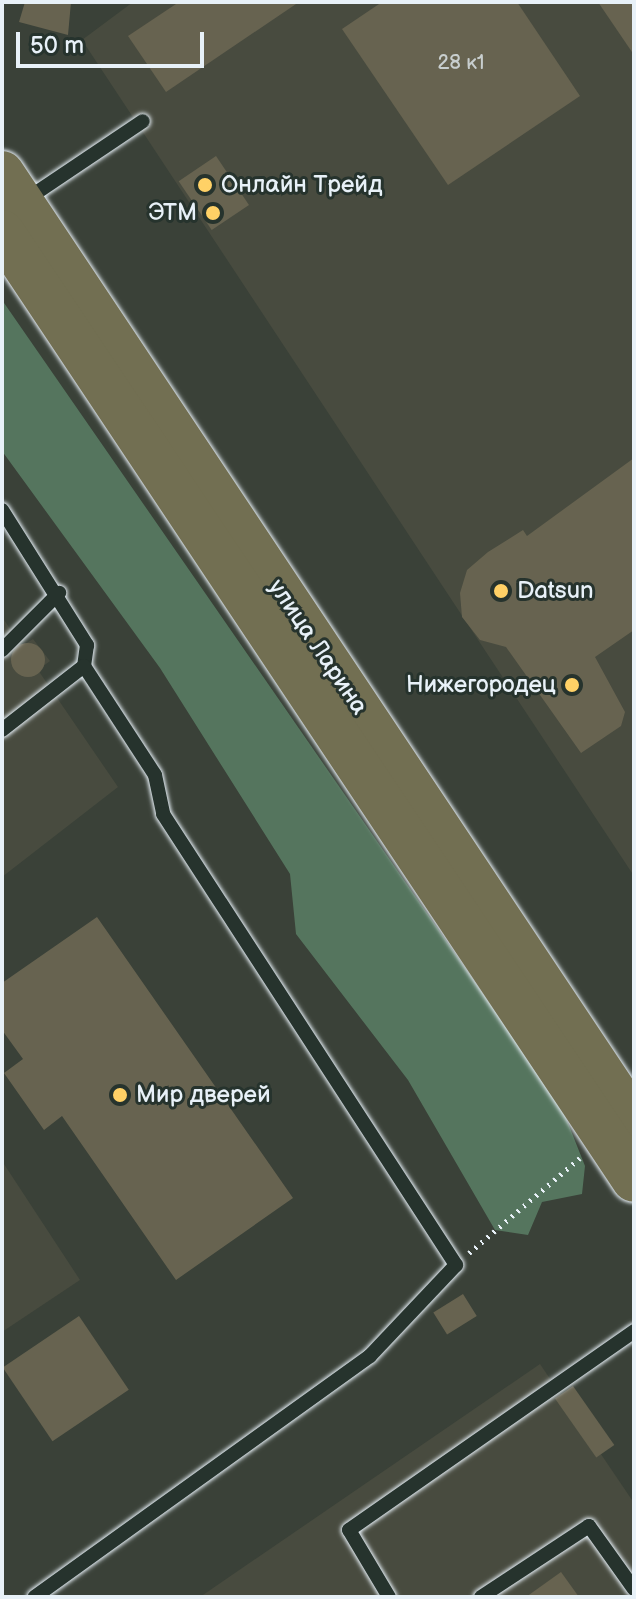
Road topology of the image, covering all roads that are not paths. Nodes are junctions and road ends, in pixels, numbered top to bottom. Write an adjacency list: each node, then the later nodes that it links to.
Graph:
1 (143, 121): 2 (lane)
2 (9, 202): 8 (main road, улица Ларина)
3 (2, 510): 4 (lane)
4 (59, 593): 5 (lane); 6 (lane)
5 (2, 650)
6 (84, 666): 7 (lane); 12 (lane)
7 (2, 730)
8 (620, 1130): 9 (main road, улица Ларина)
9 (634, 1180)
10 (634, 1331): 13 (lane)
11 (634, 1589): 14 (lane)
12 (34, 1597)
13 (389, 1597)
14 (481, 1597)

